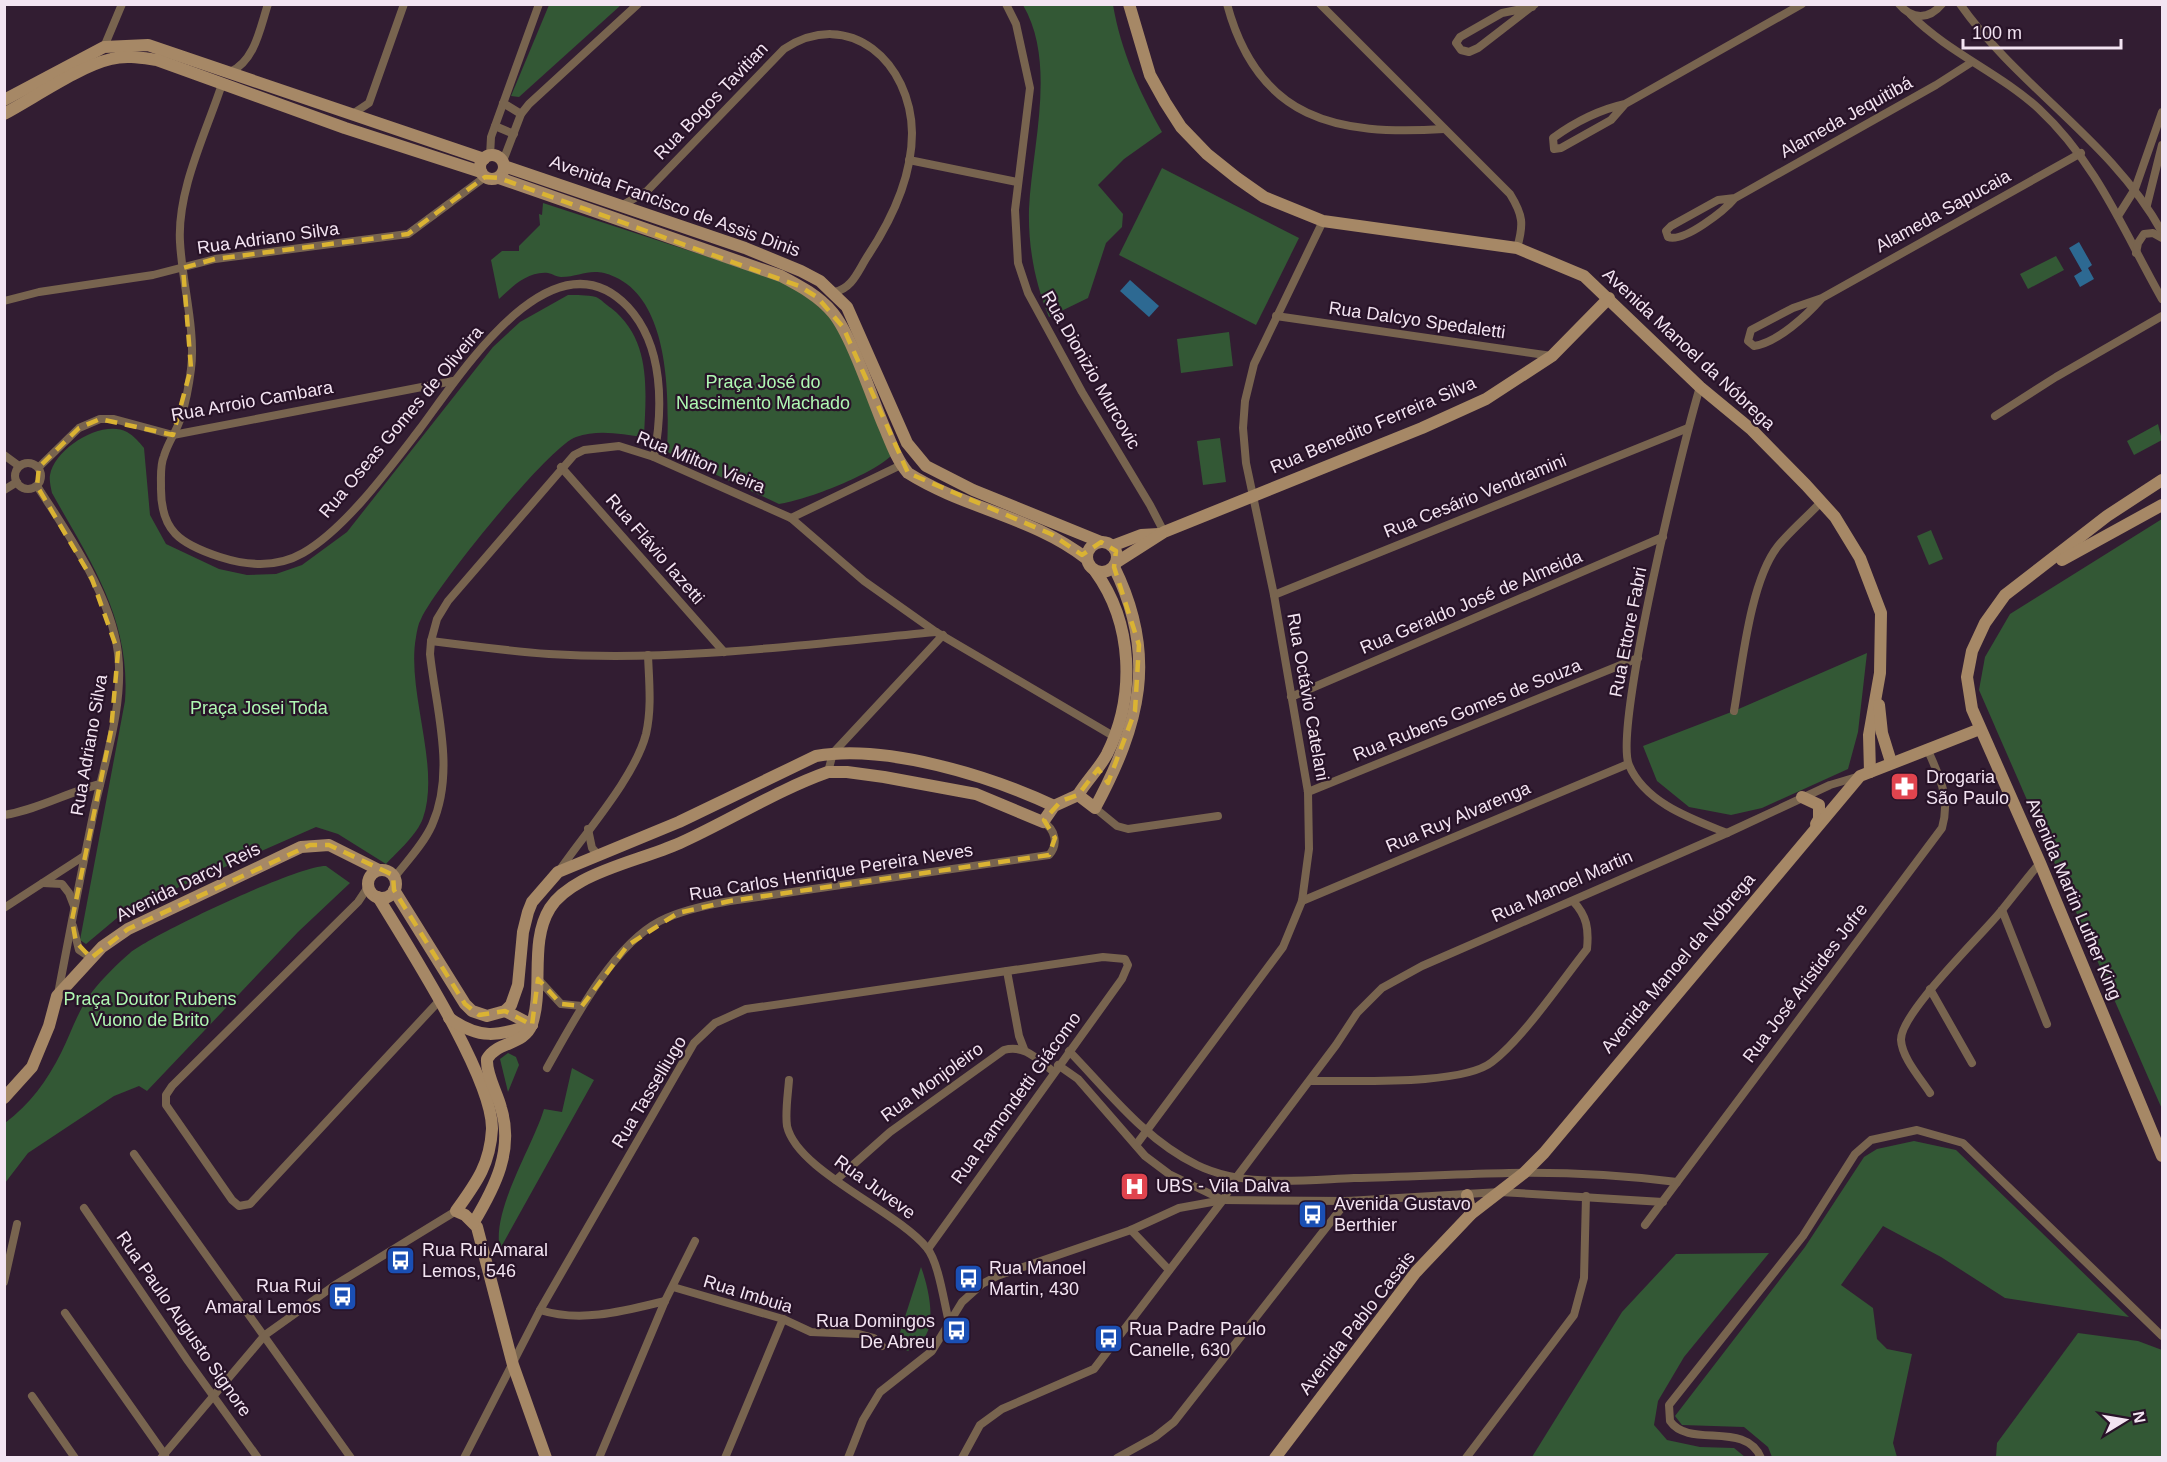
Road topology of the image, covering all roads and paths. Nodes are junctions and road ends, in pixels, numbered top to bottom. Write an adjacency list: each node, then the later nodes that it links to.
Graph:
1 (268, 4): 18 (street)
2 (404, 4): 24 (street)
3 (538, 4): 21 (street)
4 (638, 4): 26 (street)
5 (1006, 4): 37 (street, Rua Dionizio Murcovic)
6 (1129, 4): 43 (main road, Avenida Manoel da Nóbrega)
7 (1227, 4): 28 (street)
8 (1320, 4): 28 (street)
9 (1802, 4): 22 (street)
10 (1942, 4): 15 (street)
11 (1960, 4): 38 (street)
12 (1899, 5): 15 (street)
13 (122, 6): 16 (street)
14 (1534, 6): 14 (street)
15 (1911, 15): 17 (street)
16 (104, 47): 18 (main road); 20 (main road)
17 (1972, 62): 31 (street); 39 (street, Alameda Jequitibá)
18 (230, 72): 24 (main road)
19 (222, 84): 25 (main road); 35 (main road); 48 (street, Rua Oseas Gomes de Oliveira)
20 (4, 100)
21 (503, 103): 26 (street); 27 (street)
22 (1625, 104): 22 (street)
23 (2163, 112): 38 (street)
24 (354, 113): 32 (main road)
25 (4, 114)
26 (521, 114): 29 (street)
27 (495, 126): 29 (street); 32 (street)
28 (1443, 129): 46 (street)
29 (514, 134): 34 (street)
30 (2163, 145): 40 (street)
31 (2081, 153): 42 (street); 51 (street, Alameda Sapucaia)
32 (487, 157): 34 (main road, Avenida Francisco de Assis Dinis); 35 (main road)
33 (909, 160): 37 (street); 41 (street, Rua Bogos Tavitian); 49 (street, Rua Bogos Tavitian)
34 (504, 163): 36 (main road); 41 (main road, Avenida Francisco de Assis Dinis)
35 (483, 175): 36 (main road, Avenida Francisco de Assis Dinis); 48 (street, Rua Adriano Silva)
36 (499, 178): 64 (main road, Avenida Francisco de Assis Dinis)
37 (1017, 182): 76 (street, Rua Dionizio Murcovic)
38 (2135, 189): 40 (street); 42 (street)
39 (1735, 198): 39 (street, Alameda Jequitibá)
40 (2147, 205): 44 (street)
41 (621, 206): 49 (main road, Avenida Francisco de Assis Dinis)
42 (2118, 216): 47 (street)
43 (1323, 221): 46 (main road, Avenida Manoel da Nóbrega); 54 (street, Rua Octávio Catelani)
44 (2163, 232)
45 (2163, 238): 47 (street)
46 (1517, 248): 50 (main road, Avenida Manoel da Nóbrega)
47 (2136, 254): 52 (street)
48 (183, 268): 53 (street, Rua Adriano Silva); 61 (street, Rua Oseas Gomes de Oliveira)
49 (834, 292): 78 (main road, Avenida Francisco de Assis Dinis)
50 (1609, 298): 56 (main road, Rua Benedito Ferreira Silva); 58 (main road, Avenida Manoel da Nóbrega)
51 (1822, 298): 51 (street, Alameda Sapucaia)
52 (2163, 299)
53 (4, 301)
54 (1276, 316): 56 (street, Rua Dalcyo Spedaletti); 72 (street, Rua Octávio Catelani)
55 (2163, 316): 59 (street)
56 (1552, 356): 72 (main road, Rua Benedito Ferreira Silva)
57 (453, 381): 61 (street, Rua Arroio Cambara); 61 (street, Rua Oseas Gomes de Oliveira); 63 (street, Rua Oseas Gomes de Oliveira)
58 (1700, 387): 60 (street, Rua Ettore Fabri); 73 (main road, Avenida Manoel da Nóbrega)
59 (1995, 416)
60 (1688, 428): 77 (street, Rua Ettore Fabri); 83 (street, Rua Cesário Vendramini)
61 (173, 435): 66 (street, Rua Arroio Cambara)
62 (4, 455): 65 (street)
63 (654, 457): 67 (street, Rua Milton Vieira); 75 (street, Rua Milton Vieira)
64 (902, 465): 75 (street); 79 (main road)
65 (19, 466): 66 (street); 69 (street)
66 (39, 467): 70 (street)
67 (561, 467): 85 (street, Rua Milton Vieira); 86 (street, Rua Flávio Iazetti)
68 (2163, 480): 82 (main road, Avenida Martin Luther King)
69 (17, 482): 70 (street); 71 (street)
70 (36, 486): 102 (street, Rua Adriano Silva)
71 (4, 490)
72 (1252, 495): 76 (main road, Rua Benedito Ferreira Silva); 83 (street, Rua Octávio Catelani)
73 (1821, 502): 90 (main road, Avenida Manoel da Nóbrega); 91 (street)
74 (2163, 505): 82 (main road, Avenida Martin Luther King)
75 (791, 518): 84 (street, Rua Milton Vieira)
76 (1161, 533): 78 (main road, Rua Benedito Ferreira Silva); 80 (main road, Rua Benedito Ferreira Silva)
77 (1663, 537): 88 (street, Rua Ettore Fabri); 89 (street, Rua Geraldo José de Almeida)
78 (1107, 544): 79 (main road); 80 (main road)
79 (1087, 559): 81 (main road)
80 (1115, 564): 81 (main road); 101 (main road)
81 (1095, 571): 93 (main road)
82 (2037, 573): 92 (main road, Avenida Martin Luther King)
83 (1274, 595): 89 (street, Rua Octávio Catelani)
84 (939, 634): 86 (street); 93 (street, Rua Milton Vieira); 95 (street)
85 (430, 641): 87 (street); 118 (street, Rua Milton Vieira)
86 (724, 652): 87 (street)
87 (648, 655): 112 (street)
88 (1638, 658): 97 (street, Rua Ettore Fabri); 103 (street, Rua Rubens Gomes de Souza)
89 (1291, 697): 103 (street, Rua Octávio Catelani)
90 (1878, 697): 96 (main road, Avenida Manoel da Nóbrega); 100 (main road, Avenida Manoel da Nóbrega)
91 (1734, 711)
92 (1980, 729): 94 (main road, Rua Manoel Martin); 116 (main road, Avenida Martin Luther King)
93 (1115, 737): 99 (main road)
94 (1927, 748): 96 (main road, Rua Manoel Martin); 156 (street, Rua José Aristides Jofre)
95 (833, 753): 98 (street); 106 (main road); 115 (main road)
96 (1891, 762): 100 (main road, Rua Manoel Martin)
97 (1628, 764): 113 (street); 120 (street, Rua Ruy Alvarenga)
98 (828, 772): 110 (main road); 129 (main road)
99 (1095, 773): 101 (main road); 104 (main road)
100 (1865, 774): 105 (street, Rua Manoel Martin); 111 (main road, Avenida Manoel da Nóbrega)
101 (1108, 783): 107 (main road)
102 (100, 784): 108 (street); 114 (street, Rua Adriano Silva)
103 (1308, 792): 120 (street, Rua Octávio Catelani)
104 (1078, 795): 106 (main road); 107 (main road)
105 (1802, 797): 111 (main road); 113 (street, Rua Manoel Martin)
106 (1054, 806): 110 (main road)
107 (1095, 807): 109 (street)
108 (4, 815)
109 (1218, 816)
110 (1043, 822): 133 (street, Rua Carlos Henrique Pereira Neves)
111 (1814, 828): 151 (main road, Avenida Manoel da Nóbrega)
112 (588, 829): 115 (street); 117 (street)
113 (1727, 833): 121 (street, Rua Manoel Martin)
114 (84, 856): 119 (street); 123 (street, Rua Adriano Silva)
115 (599, 856): 117 (main road)
116 (2040, 862): 124 (street); 150 (main road, Avenida Martin Luther King)
117 (558, 872): 134 (main road)
118 (383, 882): 126 (main road, Avenida Darcy Reis); 132 (main road); 132 (street, Rua Milton Vieira); 134 (main road)
119 (43, 883): 122 (street); 123 (street)
120 (1302, 901): 147 (street, Rua Octávio Catelani)
121 (1573, 901): 144 (street, Rua Manoel Martin); 144 (street)
122 (4, 908)
123 (74, 908): 125 (street, Rua Adriano Silva)
124 (2002, 910): 130 (street); 136 (street)
125 (72, 920): 126 (street, Rua Adriano Silva); 131 (street, Rua Adriano Silva)
126 (91, 958): 131 (main road, Avenida Darcy Reis)
127 (1128, 965): 128 (street, Rua Tasselliugo); 139 (street, Rua Ramondetti Giácomo)
128 (1006, 971): 138 (street); 176 (street, Rua Tasselliugo)
129 (537, 978): 133 (street); 137 (main road)
130 (1930, 989): 140 (street); 145 (street)
131 (57, 996): 146 (main road, Avenida Darcy Reis)
132 (439, 1001): 135 (main road)
133 (582, 1006): 141 (street, Rua Carlos Henrique Pereira Neves)
134 (504, 1011): 137 (main road)
135 (448, 1018): 137 (main road); 152 (main road)
136 (2047, 1024)
137 (532, 1025): 155 (main road)
138 (1024, 1049): 142 (street); 154 (street, Rua Monjoleiro)
139 (1069, 1051): 142 (street, Rua Ramondetti Giácomo); 147 (street)
140 (1972, 1063)
141 (547, 1068)
142 (1056, 1068): 148 (street); 171 (street, Rua Ramondetti Giácomo)
143 (789, 1080): 154 (street, Rua Juveve)
144 (1310, 1080): 153 (street, Rua Manoel Martin)
145 (1930, 1093)
146 (4, 1098)
147 (1148, 1131): 148 (street, Rua Octávio Catelani); 153 (street)
148 (1136, 1145): 160 (street)
149 (134, 1154): 180 (street)
150 (2163, 1156)
151 (1524, 1173): 153 (street); 156 (street); 157 (main road, Avenida Manoel da Nóbrega)
152 (483, 1174): 155 (main road); 164 (main road)
153 (1236, 1178): 160 (street, Rua Manoel Martin)
154 (836, 1180): 171 (street, Rua Juveve)
155 (497, 1182): 166 (main road)
156 (1677, 1182): 162 (street, Rua José Aristides Jofre)
157 (1500, 1192): 158 (street); 159 (street); 165 (main road, Avenida Pablo Casais)
158 (1467, 1195): 161 (street); 165 (main road)
159 (1586, 1196): 162 (street); 198 (street)
160 (1223, 1200): 161 (street); 169 (street); 172 (street, Rua Manoel Martin)
161 (1347, 1201): 196 (street)
162 (1663, 1202): 168 (street, Rua José Aristides Jofre)
163 (84, 1208): 184 (street, Rua Paulo Augusto Signore)
164 (456, 1211): 166 (main road); 180 (street)
165 (1472, 1214): 197 (main road, Avenida Pablo Casais)
166 (474, 1222): 183 (main road)
167 (17, 1224): 173 (street)
168 (1645, 1225)
169 (1131, 1230): 172 (street); 179 (street)
170 (694, 1241): 174 (street)
171 (928, 1249): 179 (street)
172 (1169, 1270): 195 (street, Rua Manoel Martin)
173 (4, 1282)
174 (673, 1287): 175 (street); 178 (street, Rua Imbuia)
175 (665, 1301): 176 (street); 192 (street)
176 (540, 1310): 183 (street, Rua Tasselliugo)
177 (65, 1312): 187 (street)
178 (783, 1319): 182 (street, Rua Imbuia); 193 (street)
179 (949, 1322): 194 (street)
180 (265, 1335): 184 (street); 190 (street)
181 (2163, 1336): 199 (street)
182 (882, 1346)
183 (513, 1365): 186 (main road); 191 (street, Rua Tasselliugo)
184 (213, 1394): 187 (street); 189 (street, Rua Paulo Augusto Signore)
185 (32, 1396): 188 (street)
186 (544, 1455)
187 (164, 1456)
188 (75, 1458)
189 (258, 1458)
190 (351, 1458)
191 (464, 1458)
192 (599, 1458)
193 (725, 1458)
194 (848, 1458)
195 (962, 1458)
196 (1117, 1458)
197 (1275, 1458)
198 (1466, 1458)
199 (1761, 1458)

